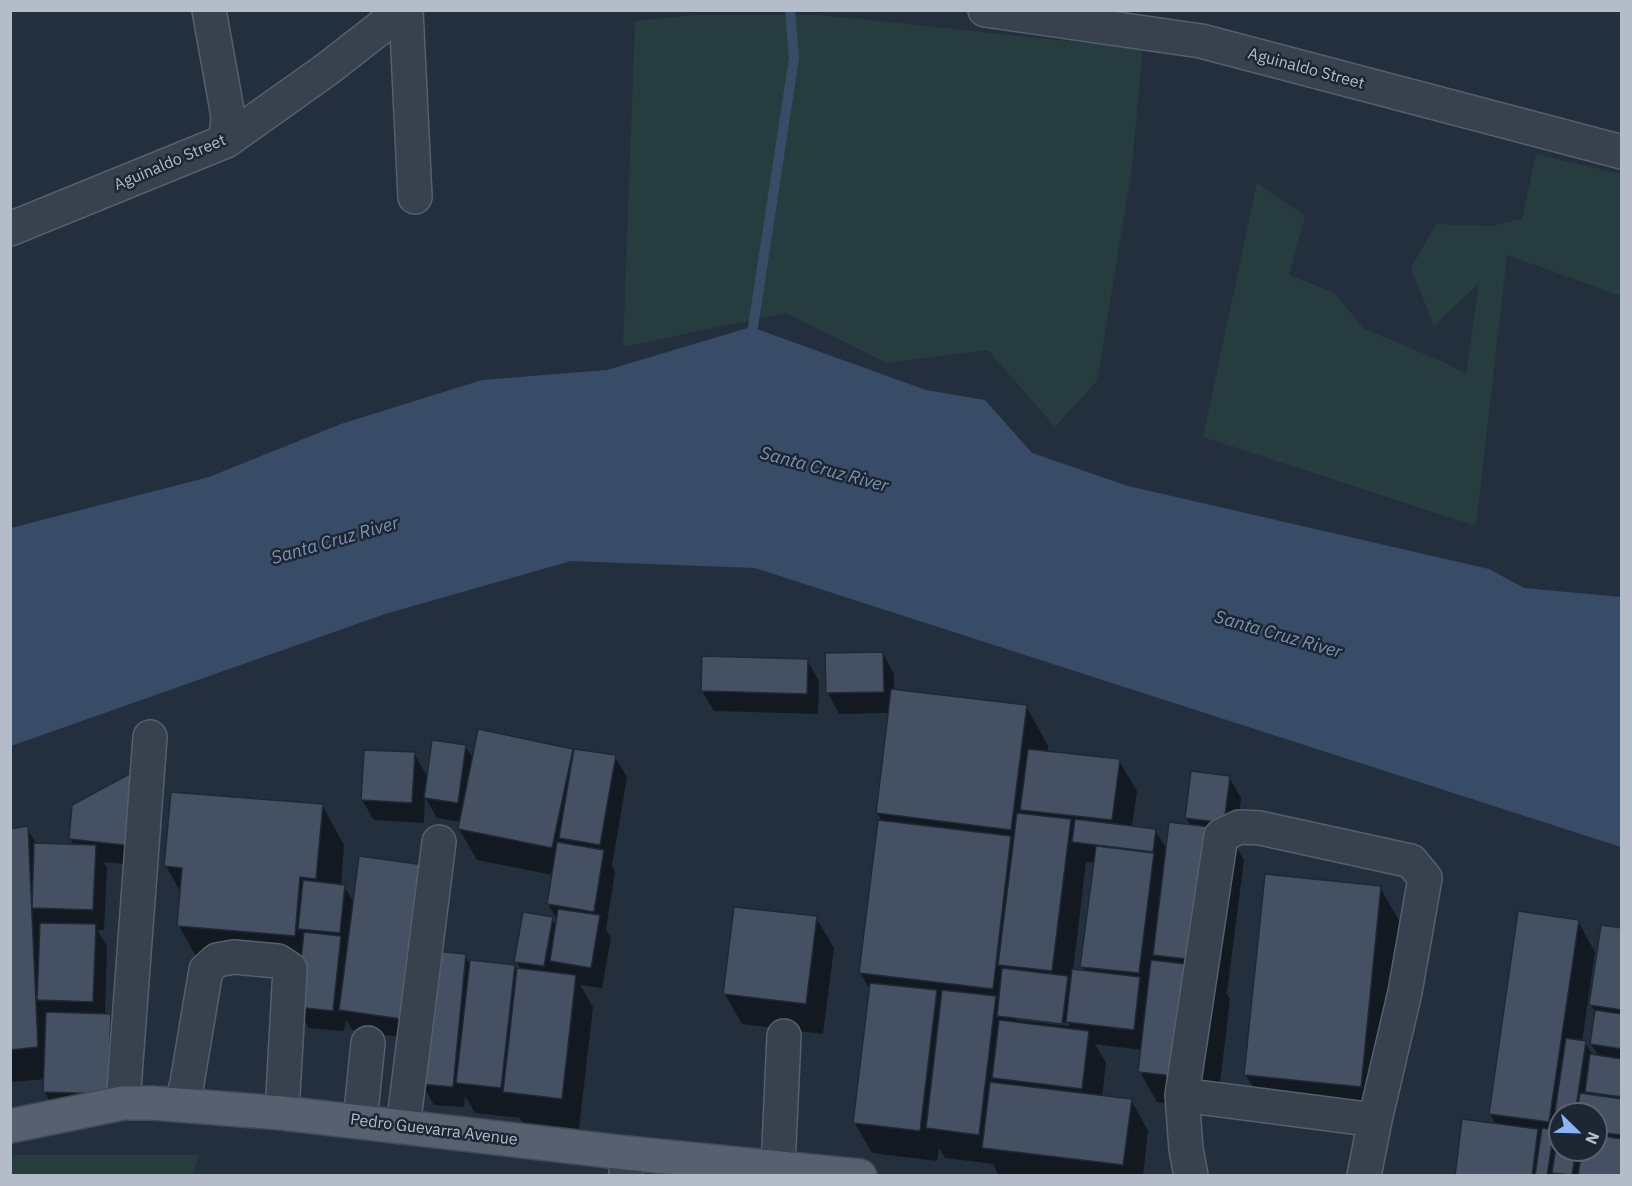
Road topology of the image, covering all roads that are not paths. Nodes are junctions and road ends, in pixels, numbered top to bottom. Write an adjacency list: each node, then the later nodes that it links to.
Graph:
1 (209, 10): 5 (street)
2 (404, 10): 5 (street, Aguinaldo Street); 7 (street)
3 (985, 10): 4 (street, Aguinaldo Street)
4 (1110, 20): 6 (street, Aguinaldo Street)
5 (226, 141): 8 (street, Aguinaldo Street)
6 (1622, 152)
7 (415, 197)
8 (10, 229)
9 (150, 737): 14 (street)
10 (439, 842): 20 (street)
11 (784, 1036): 22 (street)
12 (368, 1043): 18 (street)
13 (1182, 1095): 17 (street); 17 (street); 24 (street)
14 (123, 1103): 15 (main road, Pedro Guevarra Avenue); 19 (main road, Pedro Guevarra Avenue)
15 (181, 1105): 16 (main road, Pedro Guevarra Avenue); 16 (street)
16 (282, 1113): 18 (main road, Pedro Guevarra Avenue)
17 (1375, 1120): 25 (street)
18 (360, 1122): 20 (main road, Pedro Guevarra Avenue)
19 (10, 1126)
20 (403, 1127): 21 (main road, Pedro Guevarra Avenue)
21 (626, 1164): 22 (main road, Pedro Guevarra Avenue)
22 (778, 1167): 23 (main road, Pedro Guevarra Avenue)
23 (860, 1176)
24 (1191, 1176)
25 (1365, 1176)

